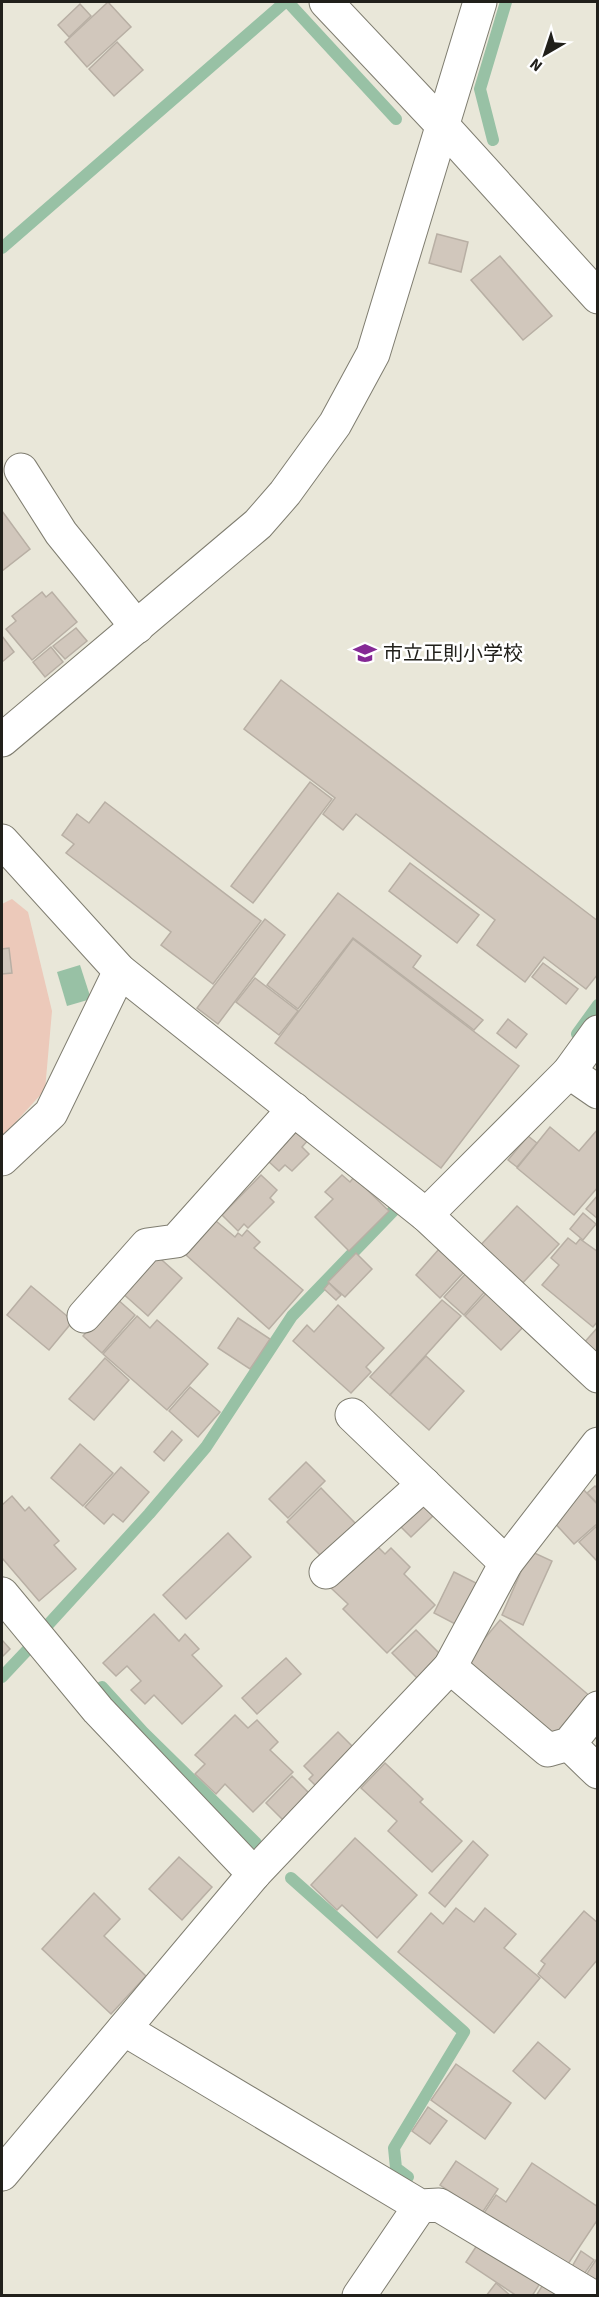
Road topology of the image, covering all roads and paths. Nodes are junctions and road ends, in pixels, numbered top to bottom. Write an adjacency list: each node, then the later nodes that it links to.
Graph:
1 (326, 2): 3 (street)
2 (480, 2): 3 (street)
3 (443, 126): 4 (street); 6 (street)
4 (597, 297)
5 (21, 470): 6 (street)
6 (137, 627): 7 (street)
7 (2, 740)
8 (2, 841): 9 (street)
9 (120, 971): 13 (street); 14 (street)
10 (597, 1032): 11 (street)
11 (569, 1072): 12 (street); 15 (street)
12 (597, 1092)
13 (294, 1109): 15 (street); 16 (street)
14 (2, 1158)
15 (426, 1215): 17 (street)
16 (84, 1316)
17 (597, 1376)
18 (352, 1414): 20 (street)
19 (597, 1444): 21 (street)
20 (424, 1484): 21 (street); 22 (street)
21 (506, 1563): 24 (street)
22 (326, 1572)
23 (2, 1594): 28 (street)
24 (450, 1667): 26 (street); 28 (street)
25 (597, 1708): 26 (street)
26 (569, 1744): 27 (street)
27 (597, 1772)
28 (254, 1875): 29 (street)
29 (124, 2029): 30 (street); 31 (street)
30 (2, 2174)
31 (420, 2206): 32 (street); 33 (street)
32 (359, 2295)
33 (591, 2295)

